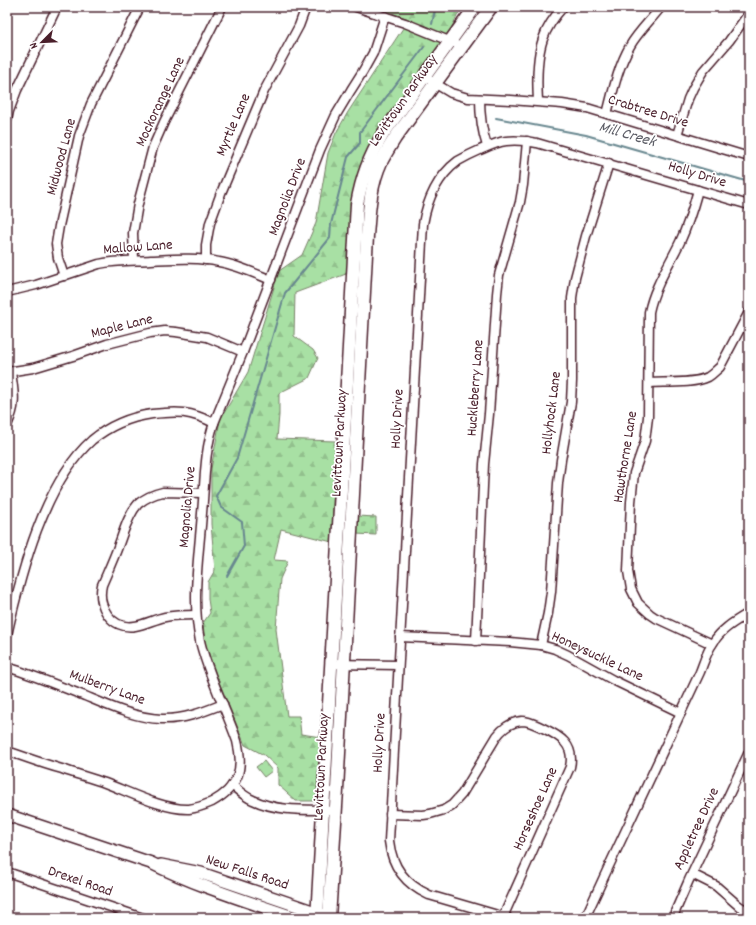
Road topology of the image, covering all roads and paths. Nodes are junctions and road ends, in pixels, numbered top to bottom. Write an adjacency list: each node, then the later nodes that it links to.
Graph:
1 (57, 7): 19 (street)
2 (140, 7): 29 (street, Midwood Lane)
3 (222, 7): 27 (street, Mockorange Lane)
4 (306, 7): 28 (street, Myrtle Lane)
5 (356, 7): 11 (street)
6 (475, 7): 12 (main road, Levittown Parkway)
7 (491, 7): 13 (main road, Levittown Parkway)
8 (563, 7): 17 (street)
9 (661, 7): 18 (street)
10 (749, 13): 20 (street)
11 (385, 16): 12 (street); 30 (street, Magnolia Drive)
12 (450, 42): 13 (street); 14 (main road, Levittown Parkway)
13 (463, 46): 15 (main road, Levittown Parkway)
14 (424, 78): 15 (street, Crabtree Drive); 46 (main road, Levittown Parkway)
15 (435, 84): 16 (street, Crabtree Drive); 47 (main road, Levittown Parkway)
16 (480, 99): 17 (street, Crabtree Drive); 22 (street)
17 (538, 102): 18 (street, Crabtree Drive)
18 (607, 114): 20 (street, Crabtree Drive)
19 (7, 120)
20 (677, 135): 23 (street, Crabtree Drive)
21 (526, 142): 22 (street, Holly Drive); 24 (street, Holly Drive); 43 (street, Huckleberry Lane)
22 (487, 146): 42 (street, Holly Drive)
23 (748, 154)
24 (609, 163): 25 (street, Holly Drive); 45 (street, Hollyhock Lane)
25 (698, 190): 26 (street, Holly Drive); 35 (street, Hawthorne Lane)
26 (749, 205)
27 (134, 260): 28 (street, Mallow Lane); 29 (street, Mallow Lane)
28 (206, 260): 30 (street, Mallow Lane)
29 (64, 276): 31 (street, Mallow Lane)
30 (271, 280): 33 (street, Magnolia Drive)
31 (7, 292)
32 (749, 312): 35 (street)
33 (243, 352): 34 (street, Maple Lane); 36 (street, Magnolia Drive)
34 (9, 372): 37 (street)
35 (648, 383): 44 (street, Hawthorne Lane)
36 (214, 423): 38 (street, Magnolia Drive); 41 (street)
37 (7, 425)
38 (203, 493): 40 (street, Magnolia Drive); 40 (street)
39 (749, 613): 44 (street)
40 (196, 615): 50 (street, Magnolia Drive)
41 (7, 635)
42 (400, 637): 43 (street, Honeysuckle Lane); 48 (street, Holly Drive)
43 (476, 641): 45 (street, Honeysuckle Lane)
44 (712, 644): 51 (street)
45 (541, 645): 51 (street, Honeysuckle Lane)
46 (332, 664): 47 (street); 55 (main road, Levittown Parkway)
47 (344, 664): 48 (street); 56 (main road, Levittown Parkway)
48 (398, 665): 57 (street, Holly Drive)
49 (7, 667): 50 (street, Mulberry Lane)
50 (223, 704): 54 (street, Magnolia Drive)
51 (680, 713): 67 (street)
52 (7, 751): 54 (street, Magnolia Drive)
53 (749, 752): 61 (street, Appletree Drive)
54 (232, 785): 55 (street)
55 (323, 810): 56 (street); 63 (main road, Levittown Parkway)
56 (336, 810): 63 (main road, Levittown Parkway)
57 (390, 814): 64 (street, Holly Drive); 64 (street, Horseshoe Lane)
58 (7, 815): 59 (main road, New Falls Road)
59 (151, 863): 63 (main road, New Falls Road); 66 (main road, New Falls Road)
60 (7, 872): 65 (street, Drexel Road)
61 (692, 874): 62 (street); 68 (street, Appletree Drive)
62 (749, 912)
63 (325, 917)
64 (505, 917)
65 (143, 918)
66 (296, 918)
67 (585, 918)
68 (674, 918)

